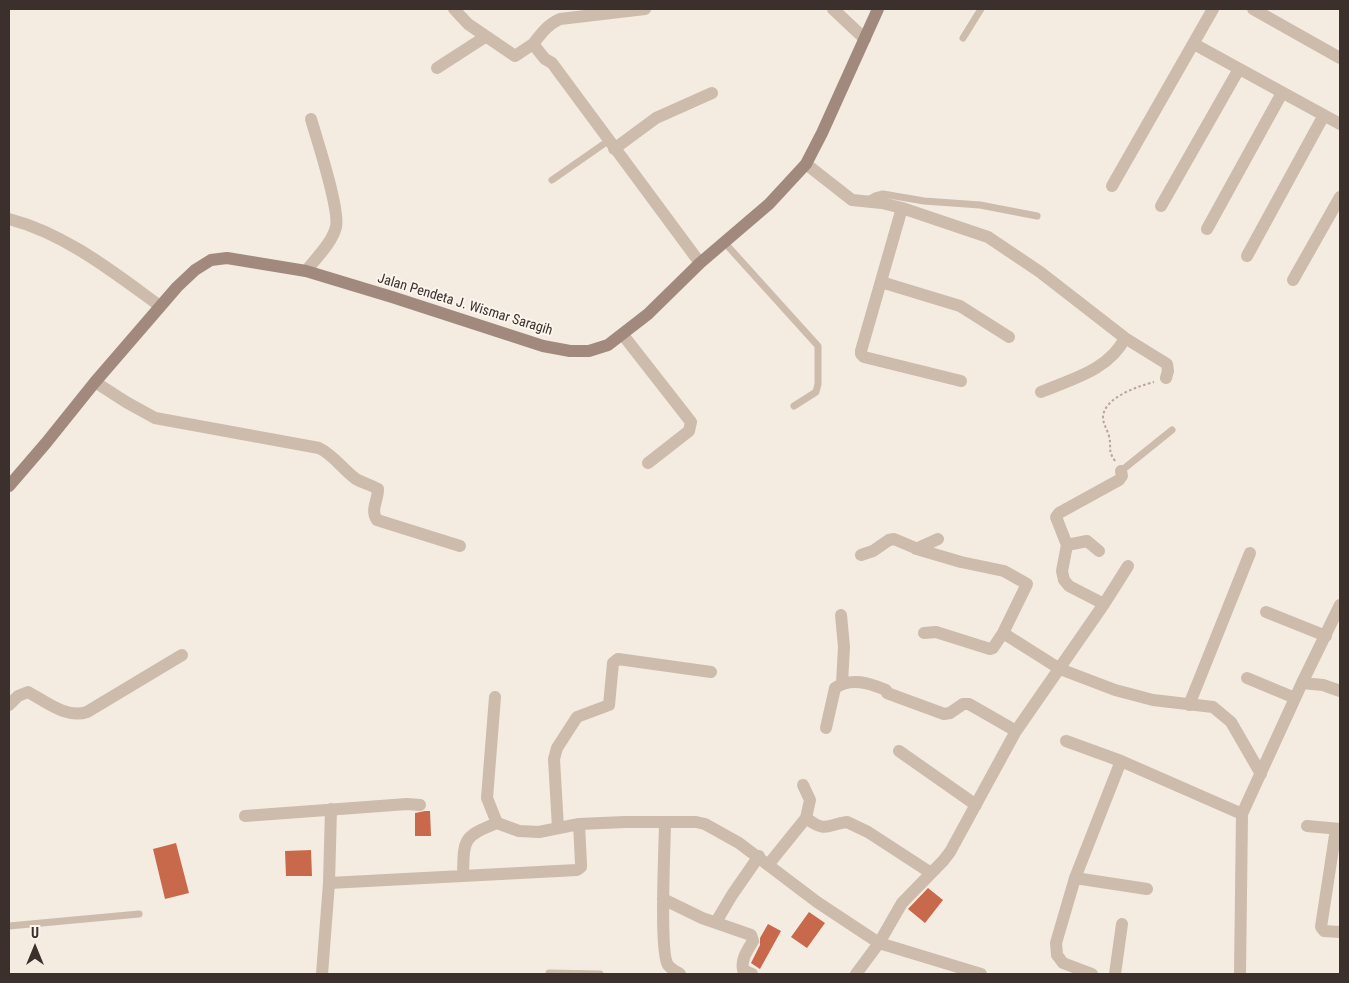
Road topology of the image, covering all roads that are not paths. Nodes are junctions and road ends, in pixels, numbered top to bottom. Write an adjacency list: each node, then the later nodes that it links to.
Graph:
1 (454, 9): 8 (street)
2 (646, 9): 11 (street)
3 (833, 9): 10 (street)
4 (878, 9): 10 (street, Jalan Pendeta J. Wismar Saragih)
5 (982, 9): 9 (lane)
6 (1214, 9): 12 (street)
7 (1253, 9): 13 (street)
8 (485, 37): 11 (street); 14 (street)
9 (963, 38)
10 (865, 39): 22 (street, Jalan Pendeta J. Wismar Saragih)
11 (533, 44): 21 (street)
12 (1194, 44): 15 (street); 24 (street)
13 (1340, 58)
14 (437, 68)
15 (1239, 69): 17 (street); 27 (street)
16 (712, 93): 21 (street)
17 (1282, 93): 18 (street); 31 (street)
18 (1324, 115): 20 (street); 33 (street)
19 (311, 119): 35 (street)
20 (1340, 124)
21 (611, 145): 23 (lane); 34 (street)
22 (806, 164): 26 (street); 32 (street, Jalan Pendeta J. Wismar Saragih)
23 (552, 180)
24 (1112, 186)
25 (1340, 198): 36 (street)
26 (866, 202): 28 (street); 29 (lane)
27 (1161, 206)
28 (902, 208): 37 (street); 41 (street)
29 (1037, 216)
30 (9, 219): 38 (street)
31 (1207, 229)
32 (724, 242): 34 (street, Jalan Pendeta J. Wismar Saragih); 46 (lane)
33 (1246, 256)
34 (700, 263): 39 (street, Jalan Pendeta J. Wismar Saragih)
35 (306, 271): 38 (street, Jalan Pendeta J. Wismar Saragih); 39 (street, Jalan Pendeta J. Wismar Saragih)
36 (1293, 280)
37 (881, 282): 40 (street); 43 (street)
38 (160, 306): 44 (street, Jalan Pendeta J. Wismar Saragih)
39 (623, 335): 48 (street)
40 (1009, 337)
41 (1125, 338): 42 (street); 45 (street)
42 (1166, 378)
43 (962, 381)
44 (94, 382): 50 (street, Jalan Pendeta J. Wismar Saragih); 53 (street)
45 (1042, 392)
46 (794, 406)
47 (1172, 430): 49 (lane)
48 (648, 464)
49 (1122, 471): 52 (street)
50 (9, 486)
51 (938, 539): 54 (street)
52 (1067, 545): 55 (street); 59 (street)
53 (460, 546)
54 (916, 549): 57 (street); 64 (street)
55 (1099, 551)
56 (1250, 553): 76 (street)
57 (862, 555)
58 (1128, 566): 59 (street)
59 (1104, 604): 67 (street)
60 (1340, 605): 65 (street)
61 (1266, 612): 65 (street)
62 (841, 615): 70 (street)
63 (924, 632): 64 (street)
64 (1003, 633): 67 (street)
65 (1326, 636): 71 (street)
66 (182, 655): 75 (street)
67 (1060, 669): 76 (street); 78 (street)
68 (711, 672): 94 (street)
69 (1246, 678): 74 (street)
70 (842, 683): 77 (street); 78 (street)
71 (1302, 683): 72 (street); 74 (street)
72 (1340, 690)
73 (495, 697): 91 (street)
74 (1295, 698): 82 (street)
75 (9, 705)
76 (1189, 705): 82 (street)
77 (826, 728)
78 (1016, 731): 84 (street)
79 (1066, 740): 81 (street)
80 (899, 752): 84 (street)
81 (1121, 761): 87 (street); 99 (street)
82 (1261, 774): 87 (street)
83 (804, 785): 89 (street)
84 (976, 804): 97 (street)
85 (420, 805): 86 (street)
86 (331, 809): 88 (street); 100 (street)
87 (1242, 814): 118 (street)
88 (245, 816)
89 (806, 818): 96 (street); 97 (street)
90 (666, 822): 92 (street); 96 (street); 102 (street)
91 (497, 823): 94 (street); 98 (street)
92 (579, 824): 94 (street); 98 (street)
93 (1307, 826): 95 (street)
94 (558, 828)
95 (1338, 829): 107 (street)
96 (763, 861): 104 (street); 108 (street)
97 (931, 873): 108 (street)
98 (462, 876): 100 (street)
99 (1075, 878): 101 (street); 116 (street)
100 (329, 884): 110 (street)
101 (1147, 889)
102 (663, 900): 104 (street); 112 (street)
103 (139, 914): 106 (lane)
104 (716, 922): 113 (street)
105 (1122, 924): 117 (street)
106 (9, 926)
107 (1340, 932)
108 (879, 943): 114 (street); 115 (street)
109 (549, 973): 111 (lane)
110 (322, 974)
111 (600, 974)
112 (680, 974)
113 (752, 974)
114 (856, 974)
115 (981, 974)
116 (1092, 974)
117 (1115, 974)
118 (1240, 974)

